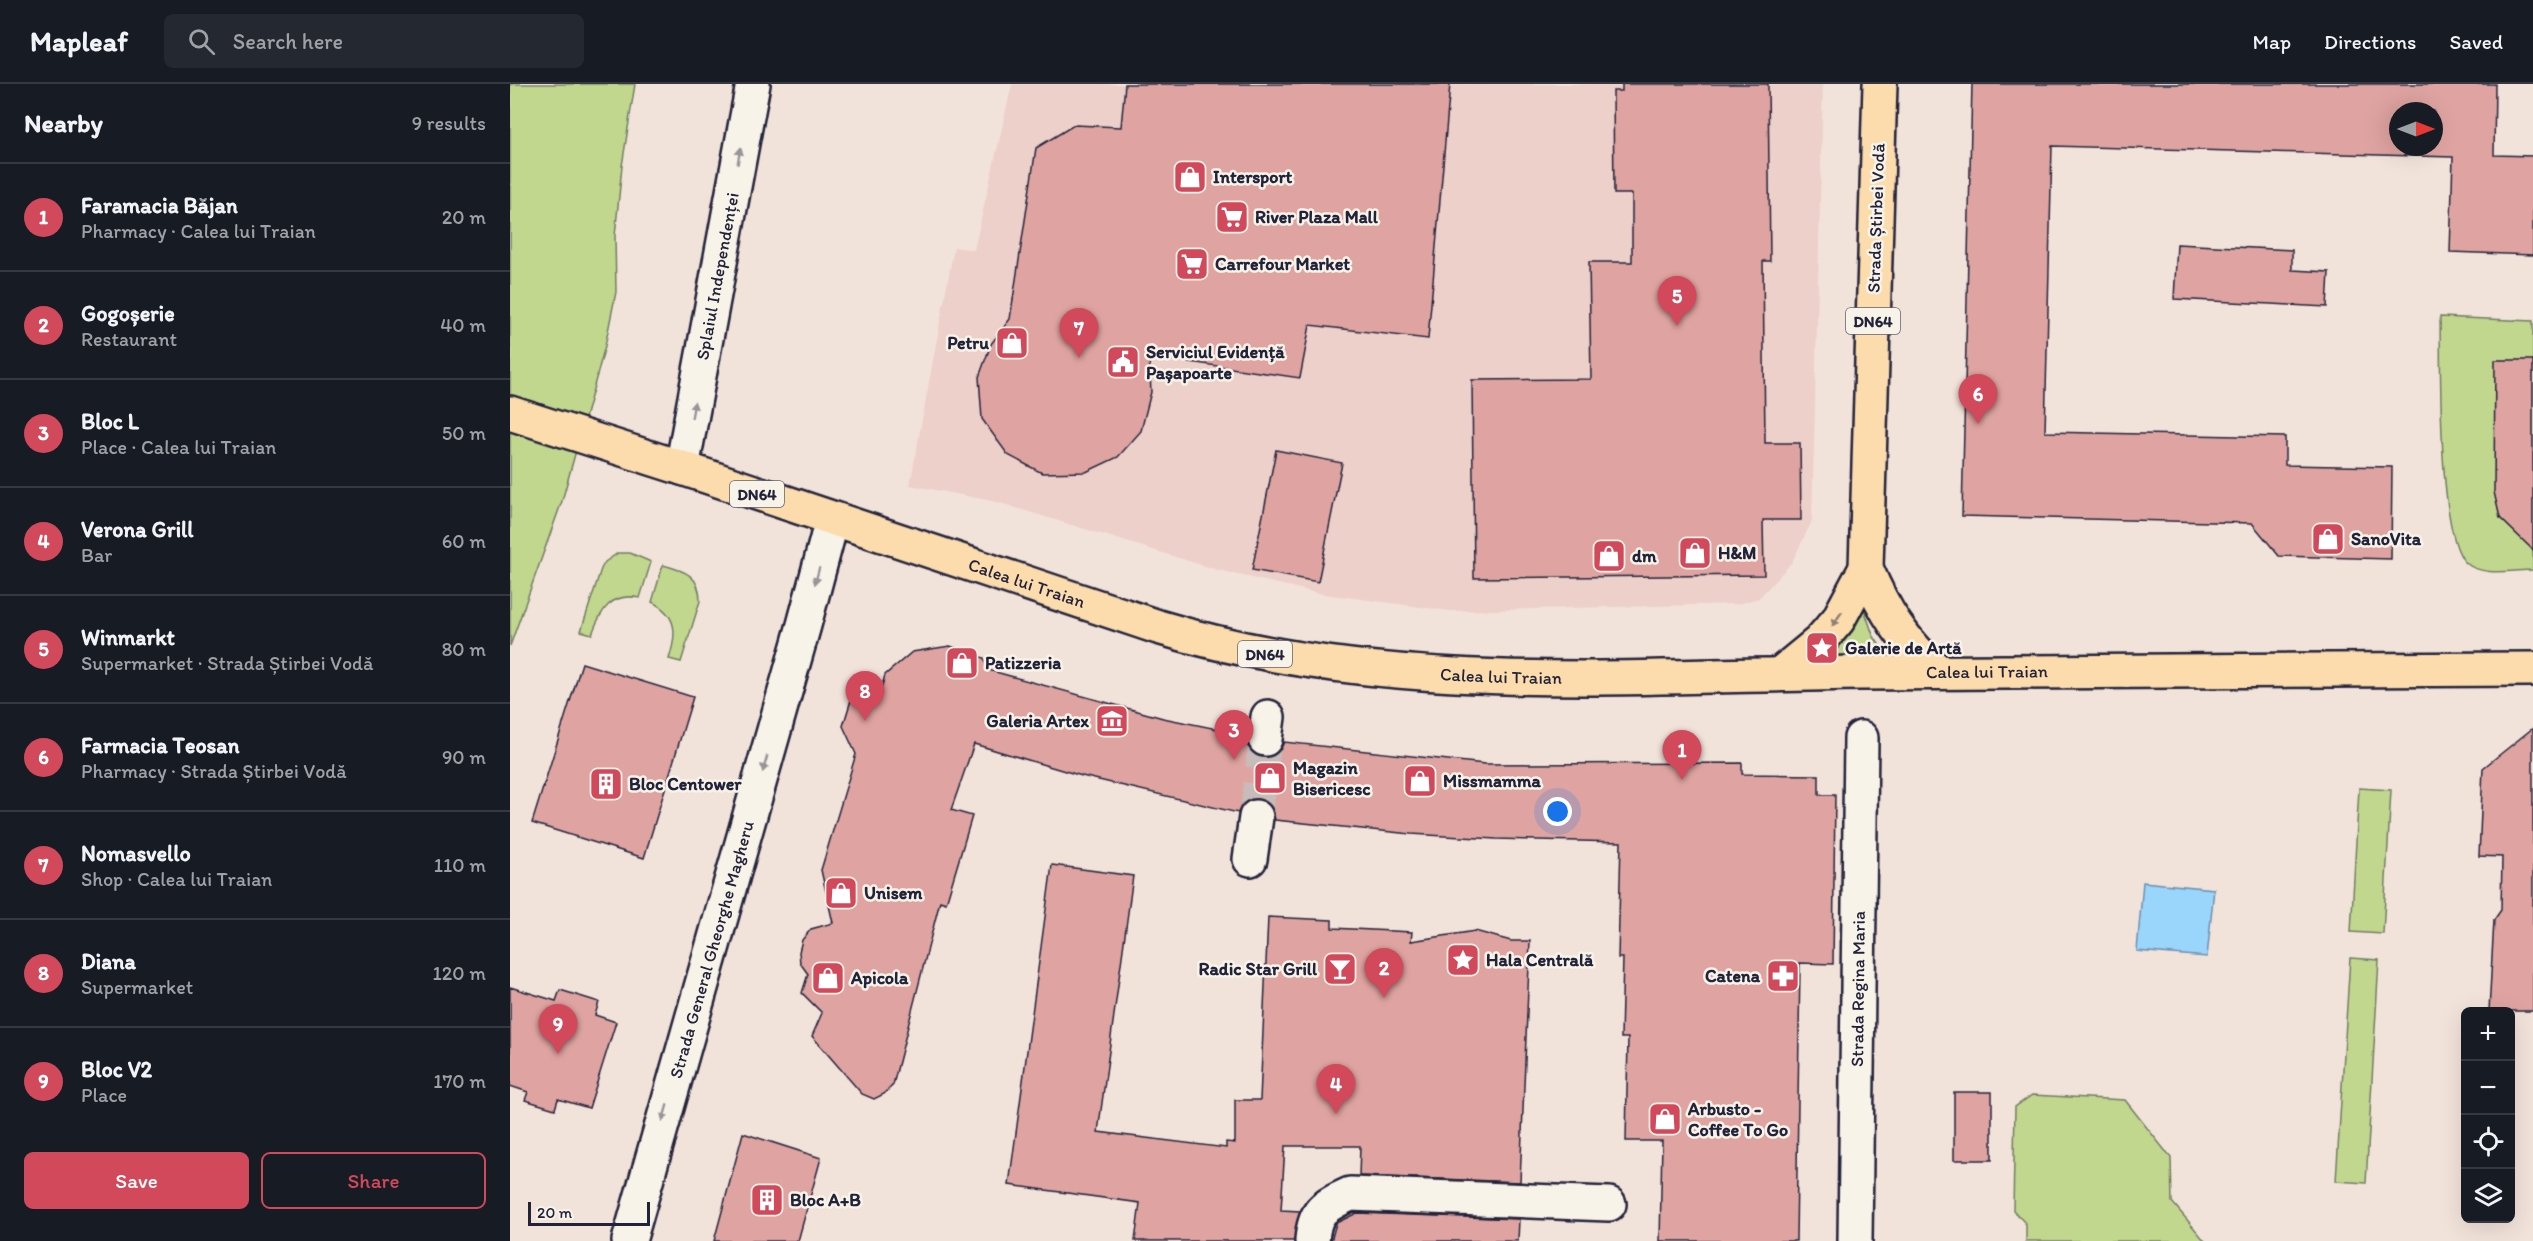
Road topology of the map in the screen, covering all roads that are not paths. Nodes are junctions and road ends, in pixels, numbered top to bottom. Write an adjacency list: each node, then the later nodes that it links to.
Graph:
1 (753, 84): 4 (street, Splaiul Independenței, one-way to 1)
2 (1880, 84): 6 (main road, Strada Știrbei Vodă / DN64)
3 (510, 413): 4 (main road, Calea lui Traian / DN64)
4 (682, 468): 5 (main road, Calea lui Traian / DN64)
5 (832, 520): 9 (main road, Calea lui Traian / DN64); 14 (street, Strada General Gheorghe Magheru, one-way to 14)
6 (1866, 568): 8 (main road, Strada Știrbei Vodă / DN64); 9 (main road, Strada Știrbei Vodă / DN64, one-way to 9)
7 (2533, 669): 8 (main road, Calea lui Traian)
8 (1940, 672): 9 (main road, Calea lui Traian / DN64)
9 (1780, 674)
10 (1861, 738): 16 (street, Strada Regina Maria)
11 (1256, 817): 12 (street)
12 (1250, 859)
13 (1609, 1204): 15 (street)
14 (629, 1241)
15 (1312, 1241)
16 (1855, 1241)

